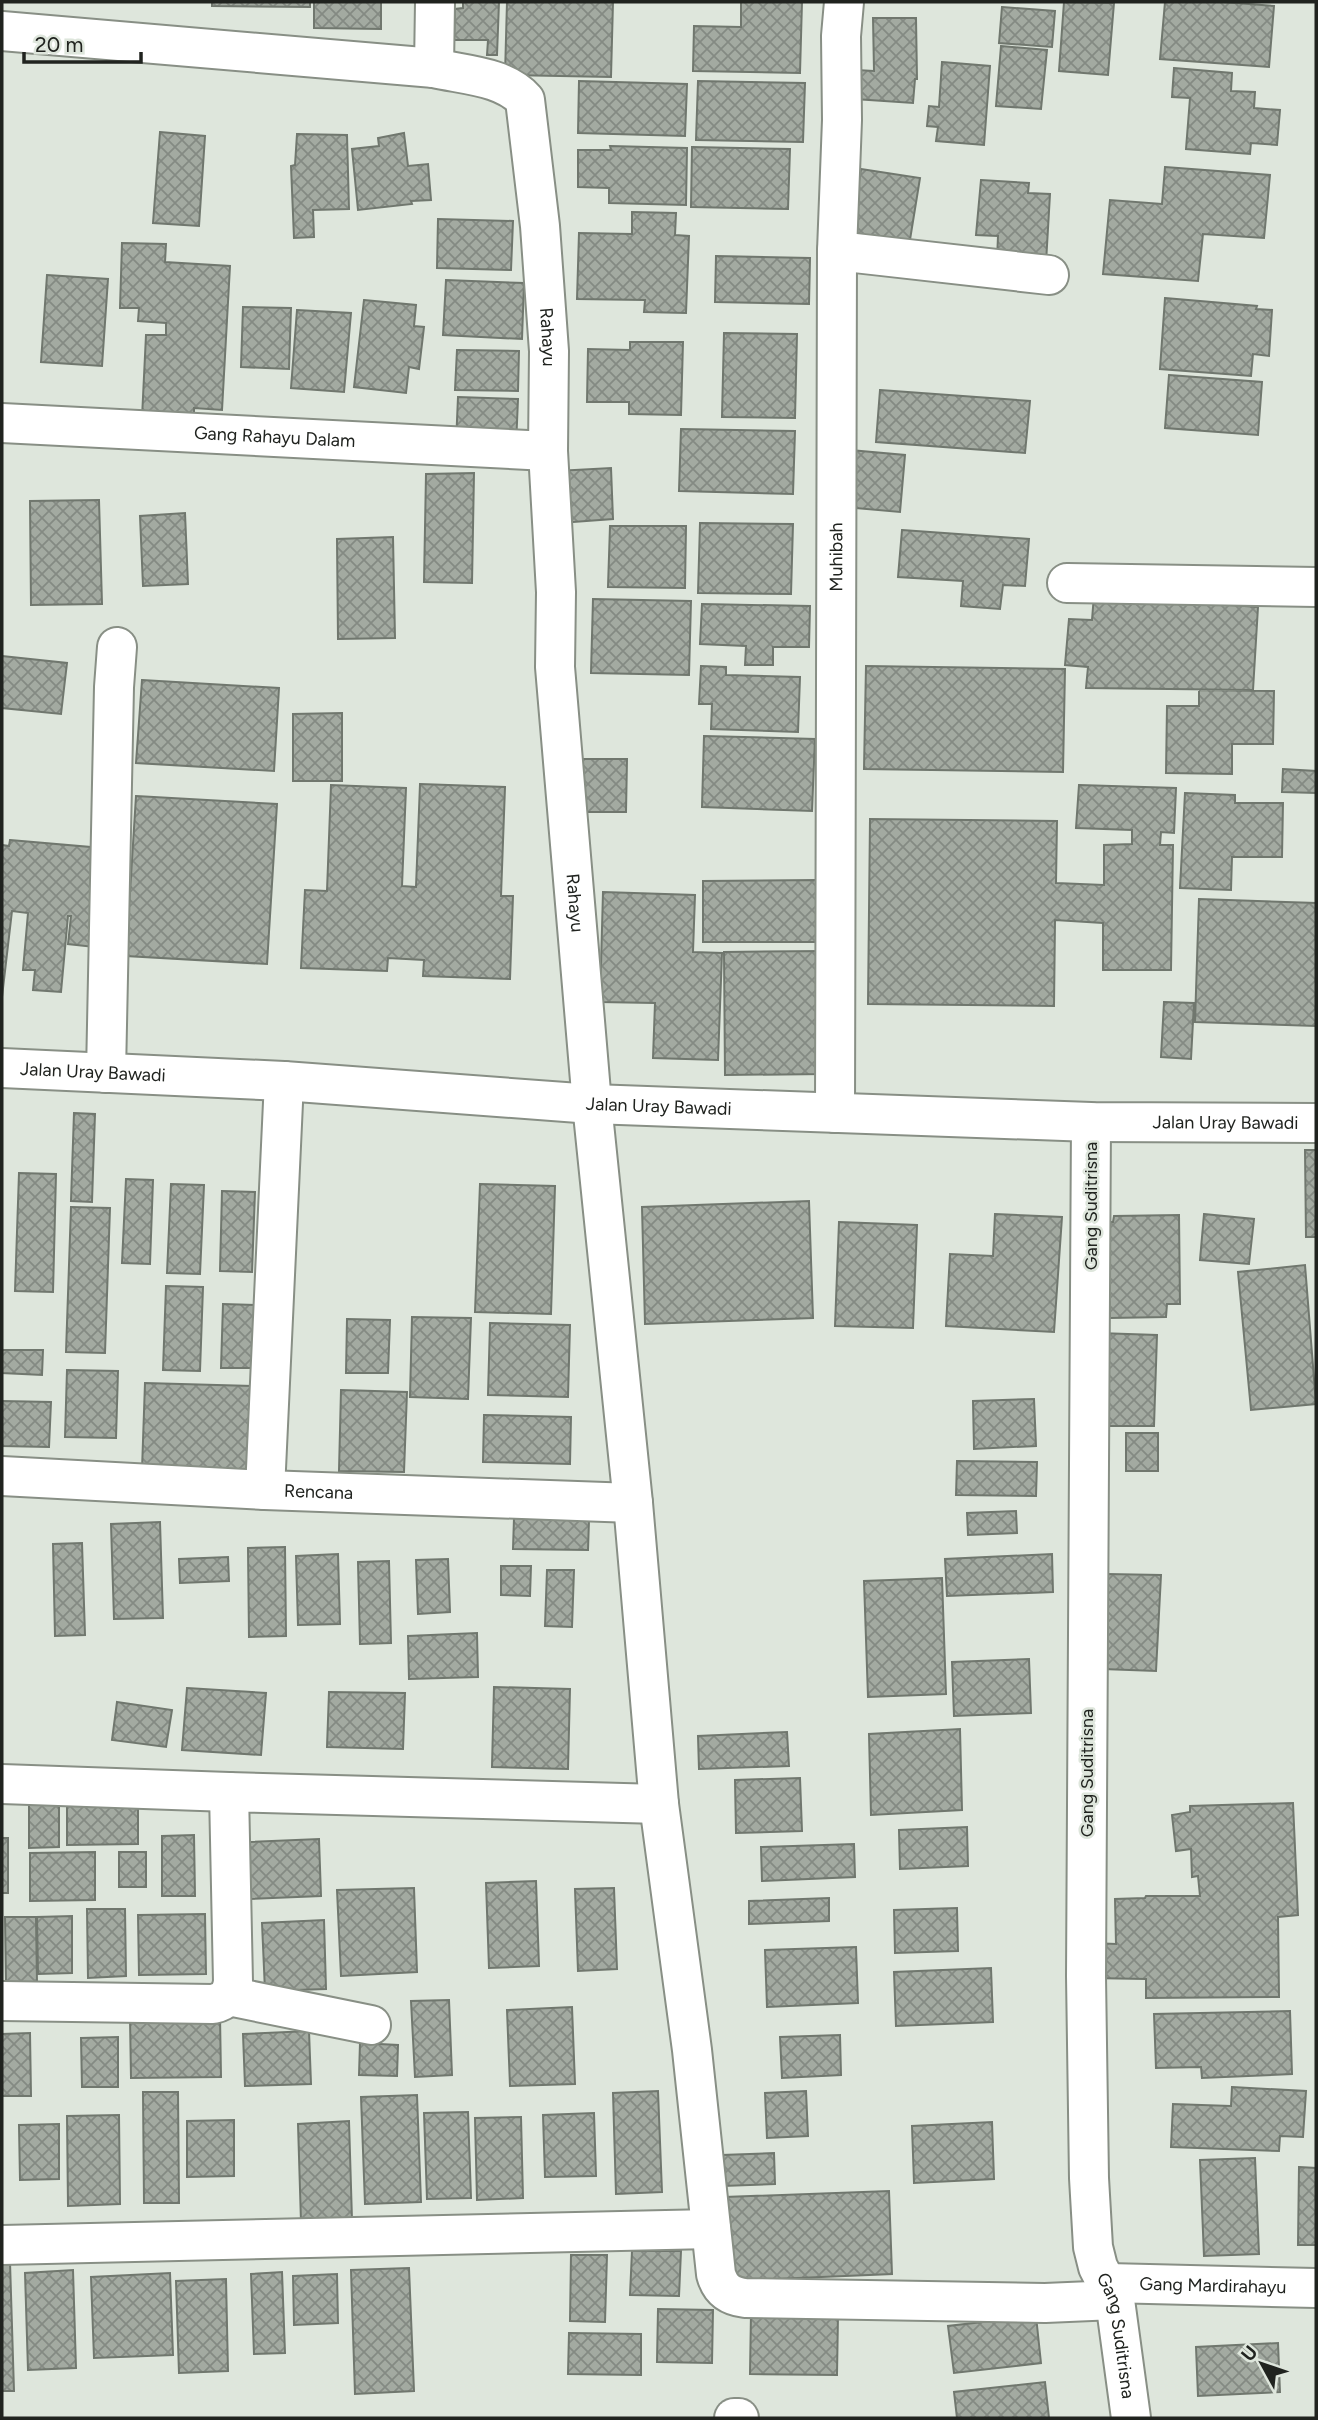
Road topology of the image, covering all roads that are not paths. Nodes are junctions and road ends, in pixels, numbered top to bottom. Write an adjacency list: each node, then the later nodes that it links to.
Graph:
1 (435, 2): 4 (street)
2 (844, 2): 5 (street, Muhibah)
3 (2, 31): 4 (street, Rahayu)
4 (434, 68): 8 (street, Rahayu)
5 (837, 251): 6 (street); 16 (street, Muhibah)
6 (1049, 275)
7 (2, 423): 8 (street, Gang Rahayu Dalam)
8 (548, 451): 15 (street, Rahayu)
9 (1067, 583): 10 (street)
10 (1316, 587)
11 (117, 647): 13 (street)
12 (2, 1068): 13 (street, Jalan Uray Bawadi)
13 (106, 1073): 14 (street, Jalan Uray Bawadi)
14 (284, 1082): 15 (street, Jalan Uray Bawadi); 20 (street)
15 (592, 1104): 16 (street, Jalan Uray Bawadi); 21 (street, Rahayu)
16 (835, 1113): 17 (street, Jalan Uray Bawadi)
17 (1091, 1122): 18 (street, Jalan Uray Bawadi); 31 (street, Gang Suditrisna)
18 (1316, 1123)
19 (2, 1476): 20 (street, Rencana)
20 (265, 1490): 21 (street, Rencana)
21 (634, 1503): 24 (street, Rahayu)
22 (2, 1784): 23 (street)
23 (229, 1792): 24 (street); 25 (street)
24 (659, 1804): 28 (street, Gang Mardirahayu)
25 (228, 1996): 26 (street); 27 (street)
26 (2, 2001)
27 (371, 2025)
28 (711, 2229): 29 (street); 31 (street, Gang Mardirahayu)
29 (2, 2245)
30 (1316, 2288): 31 (street, Gang Mardirahayu)
31 (1112, 2292): 32 (street, Gang Suditrisna)
32 (1131, 2418)

